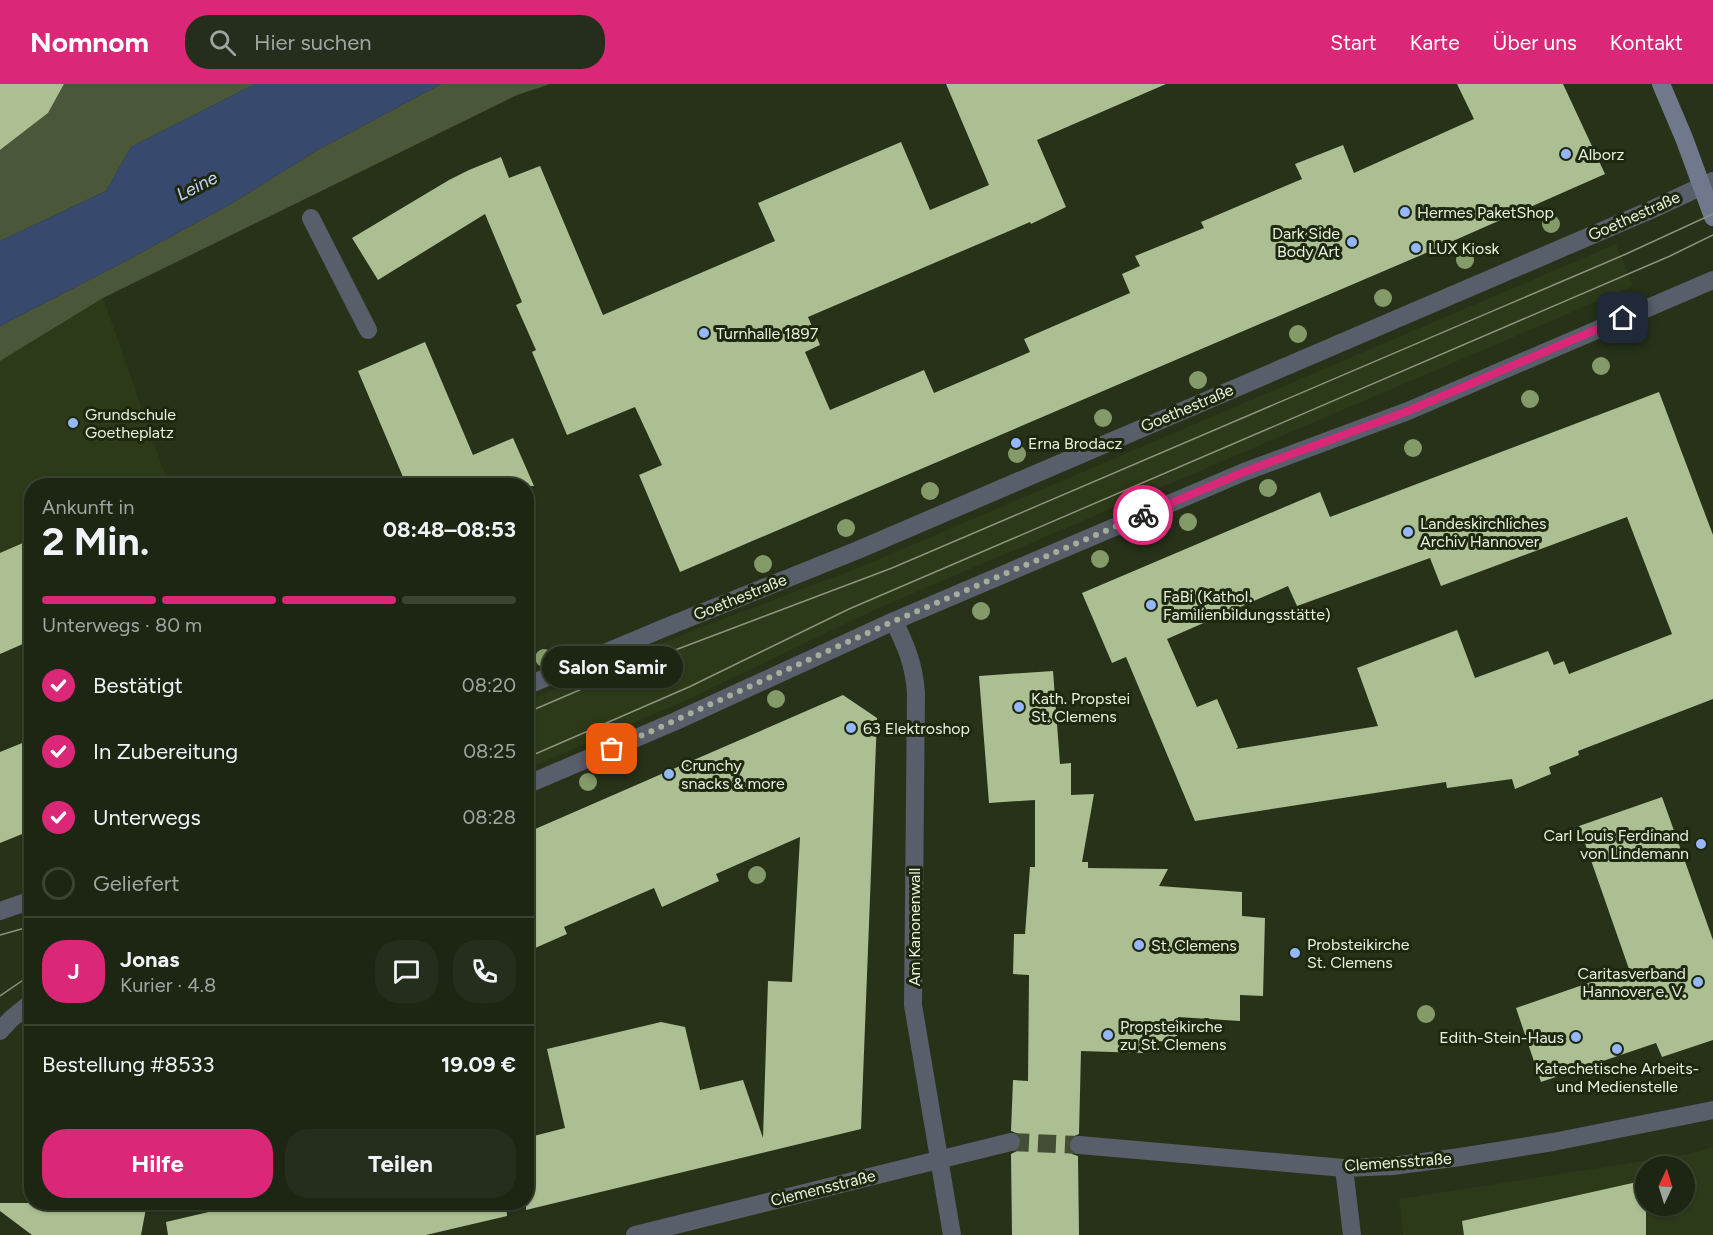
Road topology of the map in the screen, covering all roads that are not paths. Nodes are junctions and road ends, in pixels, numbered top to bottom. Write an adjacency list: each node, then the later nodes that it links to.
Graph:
1 (1661, 84): 2 (main road)
2 (1707, 183): 3 (main road); 8 (street, Goethestraße)
3 (1713, 217)
4 (311, 218): 6 (street)
5 (1713, 280): 7 (street)
6 (368, 330)
7 (894, 621): 9 (street); 17 (street, Am Kanonenwall)
8 (534, 683)
9 (534, 782)
10 (24, 903): 11 (street)
11 (0, 911)
12 (24, 1008): 13 (street)
13 (0, 1031)
14 (1713, 1110): 18 (street, Clemensstraße)
15 (1011, 1142): 17 (street, Clemensstraße)
16 (1079, 1145): 18 (street, Clemensstraße)
17 (940, 1159): 19 (street, Clemensstraße); 20 (street, Am Kanonenwall)
18 (1344, 1168): 21 (street)
19 (635, 1235)
20 (952, 1235)
21 (1352, 1235)

